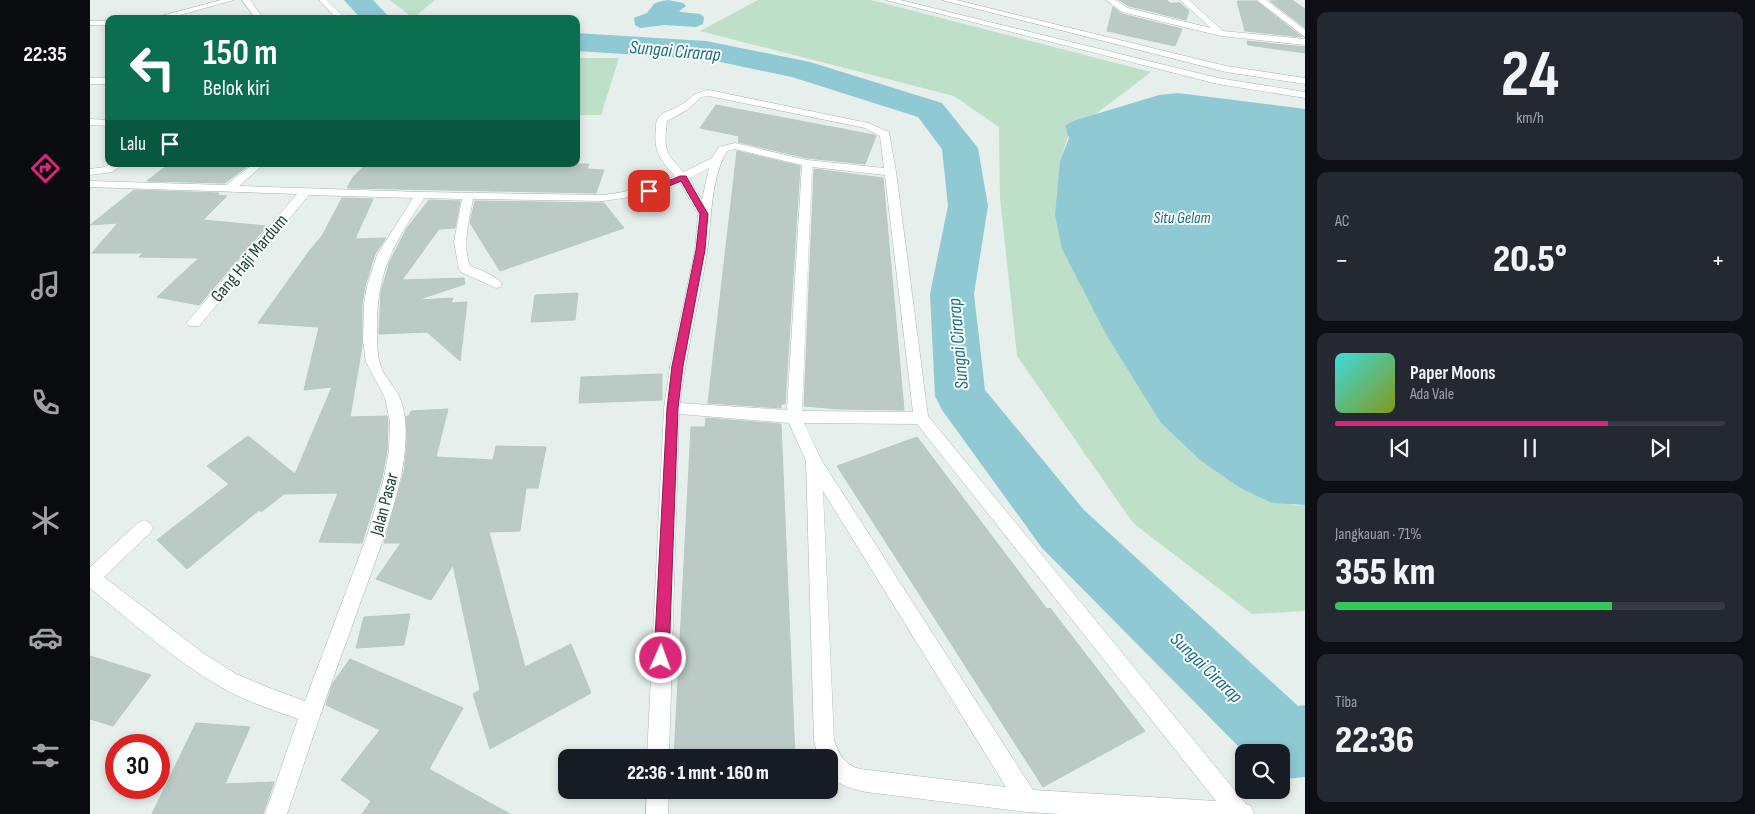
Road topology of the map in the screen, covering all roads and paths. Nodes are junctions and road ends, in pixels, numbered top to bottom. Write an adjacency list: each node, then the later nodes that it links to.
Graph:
1 (230, 0): 10 (street)
2 (246, 0): 11 (street)
3 (323, 0): 12 (street)
4 (890, 0): 21 (street)
5 (946, 0): 19 (street)
6 (1110, 0): 15 (street)
7 (1184, 0): 15 (street)
8 (1261, 0): 16 (street)
9 (90, 11): 13 (street)
10 (176, 13)
11 (257, 15)
12 (338, 15)
13 (92, 23): 14 (street)
14 (105, 23)
15 (1221, 33): 17 (street)
16 (1305, 34)
17 (1305, 42)
18 (90, 81): 20 (street)
19 (1305, 81)
20 (105, 82)
21 (1305, 95)
22 (90, 122): 23 (street)
23 (105, 123)
24 (716, 160): 25 (street); 30 (street); 36 (street)
25 (807, 163): 29 (street); 40 (street)
26 (113, 167): 28 (street)
27 (255, 167): 32 (street)
28 (90, 172)
29 (891, 172): 30 (street); 41 (street)
30 (683, 177): 35 (street); 36 (street)
31 (90, 184): 32 (street)
32 (229, 188): 33 (street)
33 (305, 192): 34 (street); 38 (street, Gang Haji Mardum)
34 (421, 195): 35 (street); 45 (street, Jalan Pasar)
35 (468, 196): 37 (street)
36 (704, 214): 39 (street)
37 (496, 284)
38 (194, 323)
39 (672, 408): 40 (street); 46 (street)
40 (794, 417): 41 (street); 42 (street)
41 (921, 418): 53 (street)
42 (814, 461): 47 (street); 50 (street)
43 (144, 528): 44 (street)
44 (90, 579): 45 (street)
45 (310, 713): 51 (street, Jalan Pasar)
46 (658, 749)
47 (826, 749)
48 (838, 770): 50 (street)
49 (658, 799): 52 (street)
50 (1027, 802): 53 (street)
51 (276, 814)
52 (657, 814)
53 (1242, 814)

